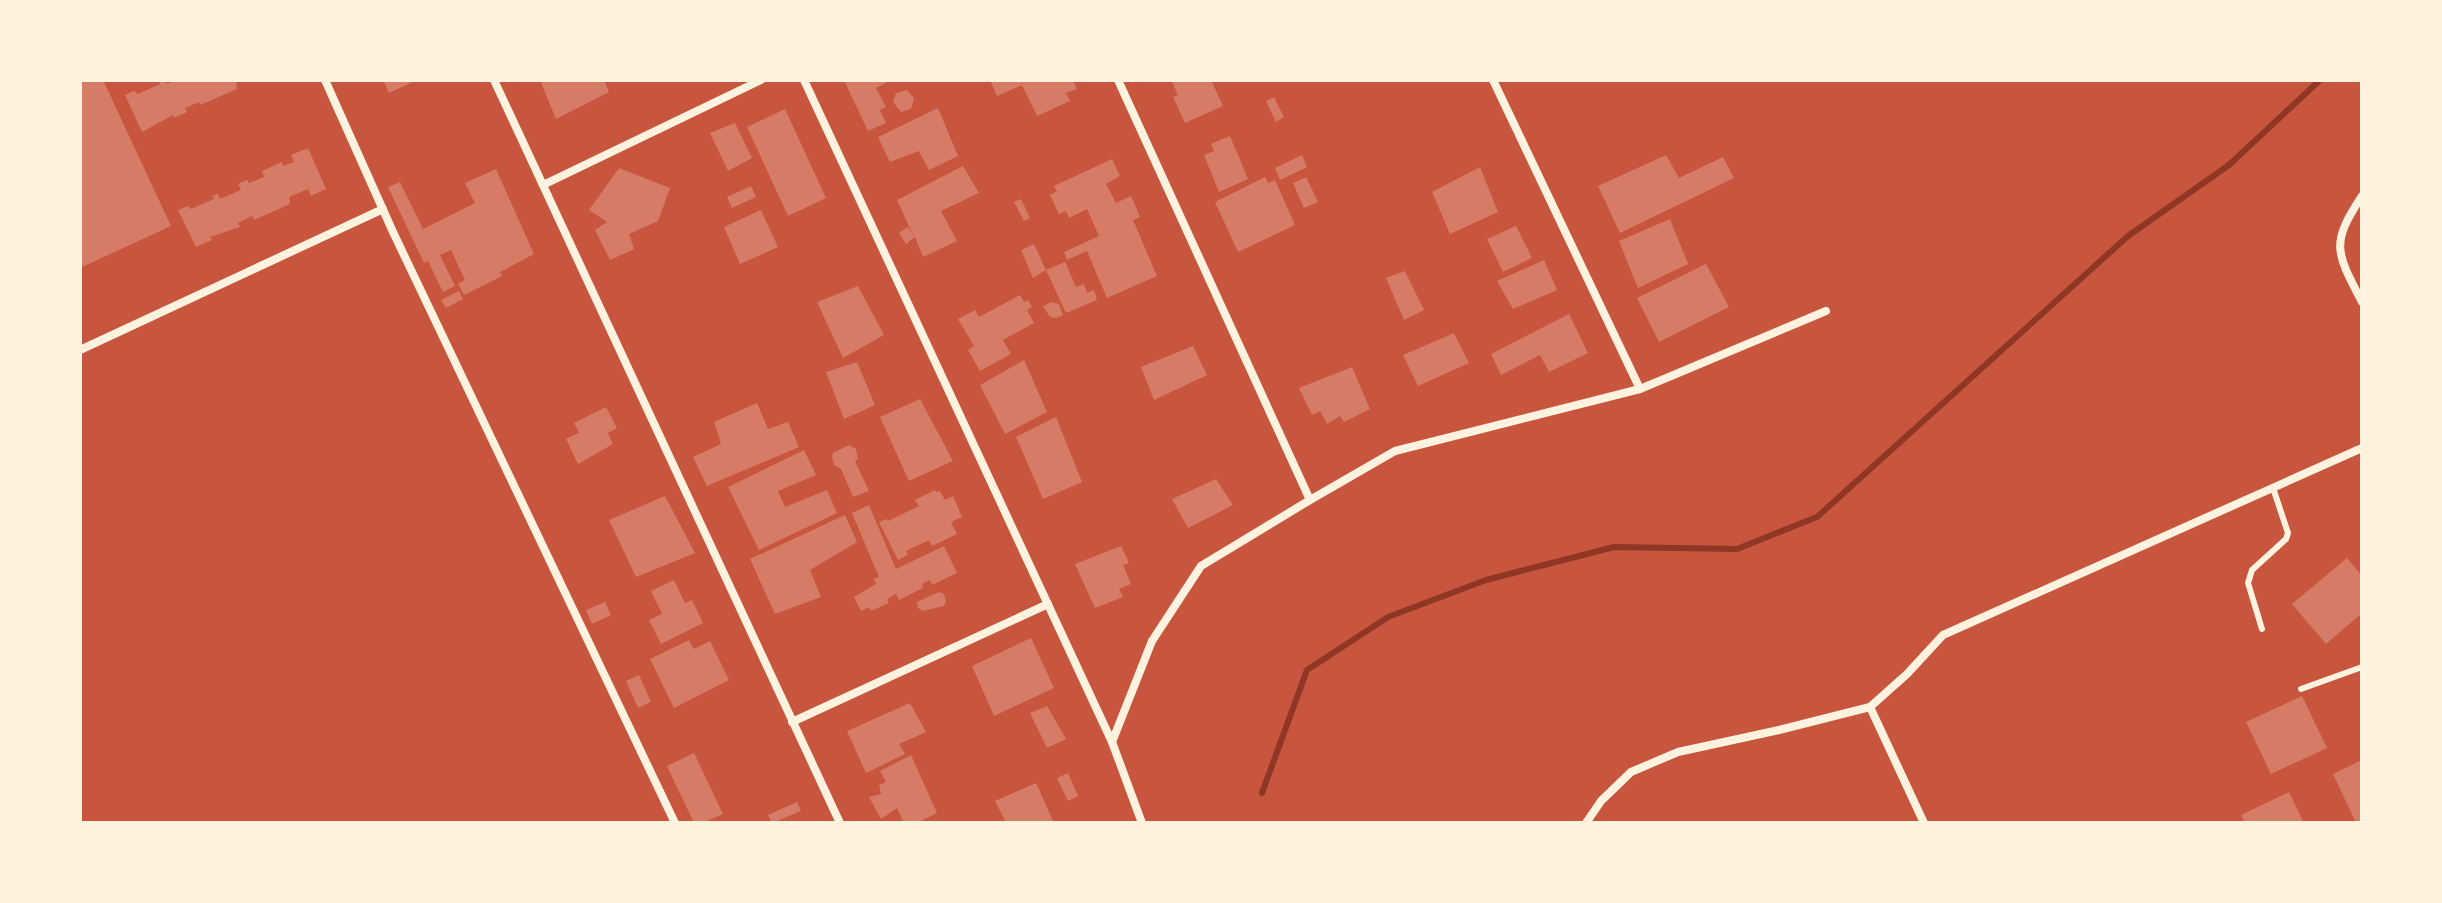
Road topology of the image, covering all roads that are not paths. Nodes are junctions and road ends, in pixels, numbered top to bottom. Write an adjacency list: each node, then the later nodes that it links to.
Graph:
1 (325, 80): 9 (street)
2 (494, 80): 7 (street)
3 (761, 80): 7 (street)
4 (804, 80): 17 (street)
5 (1118, 80): 16 (street)
6 (1493, 80): 13 (street)
7 (543, 185): 22 (street)
8 (2362, 196): 10 (street)
9 (383, 209): 12 (street); 24 (street)
10 (2362, 302)
11 (1826, 311): 13 (street)
12 (80, 350)
13 (1640, 389): 16 (street)
14 (2362, 448): 15 (street)
15 (2273, 488): 18 (lane); 21 (street)
16 (1310, 500): 23 (street)
17 (1048, 604): 22 (street); 23 (street)
18 (2262, 629)
19 (2362, 667): 20 (lane)
20 (2301, 689)
21 (1870, 707): 27 (street); 28 (street)
22 (792, 722): 25 (street)
23 (1112, 742): 26 (street)
24 (675, 823)
25 (840, 823)
26 (1142, 823)
27 (1586, 823)
28 (1924, 823)

